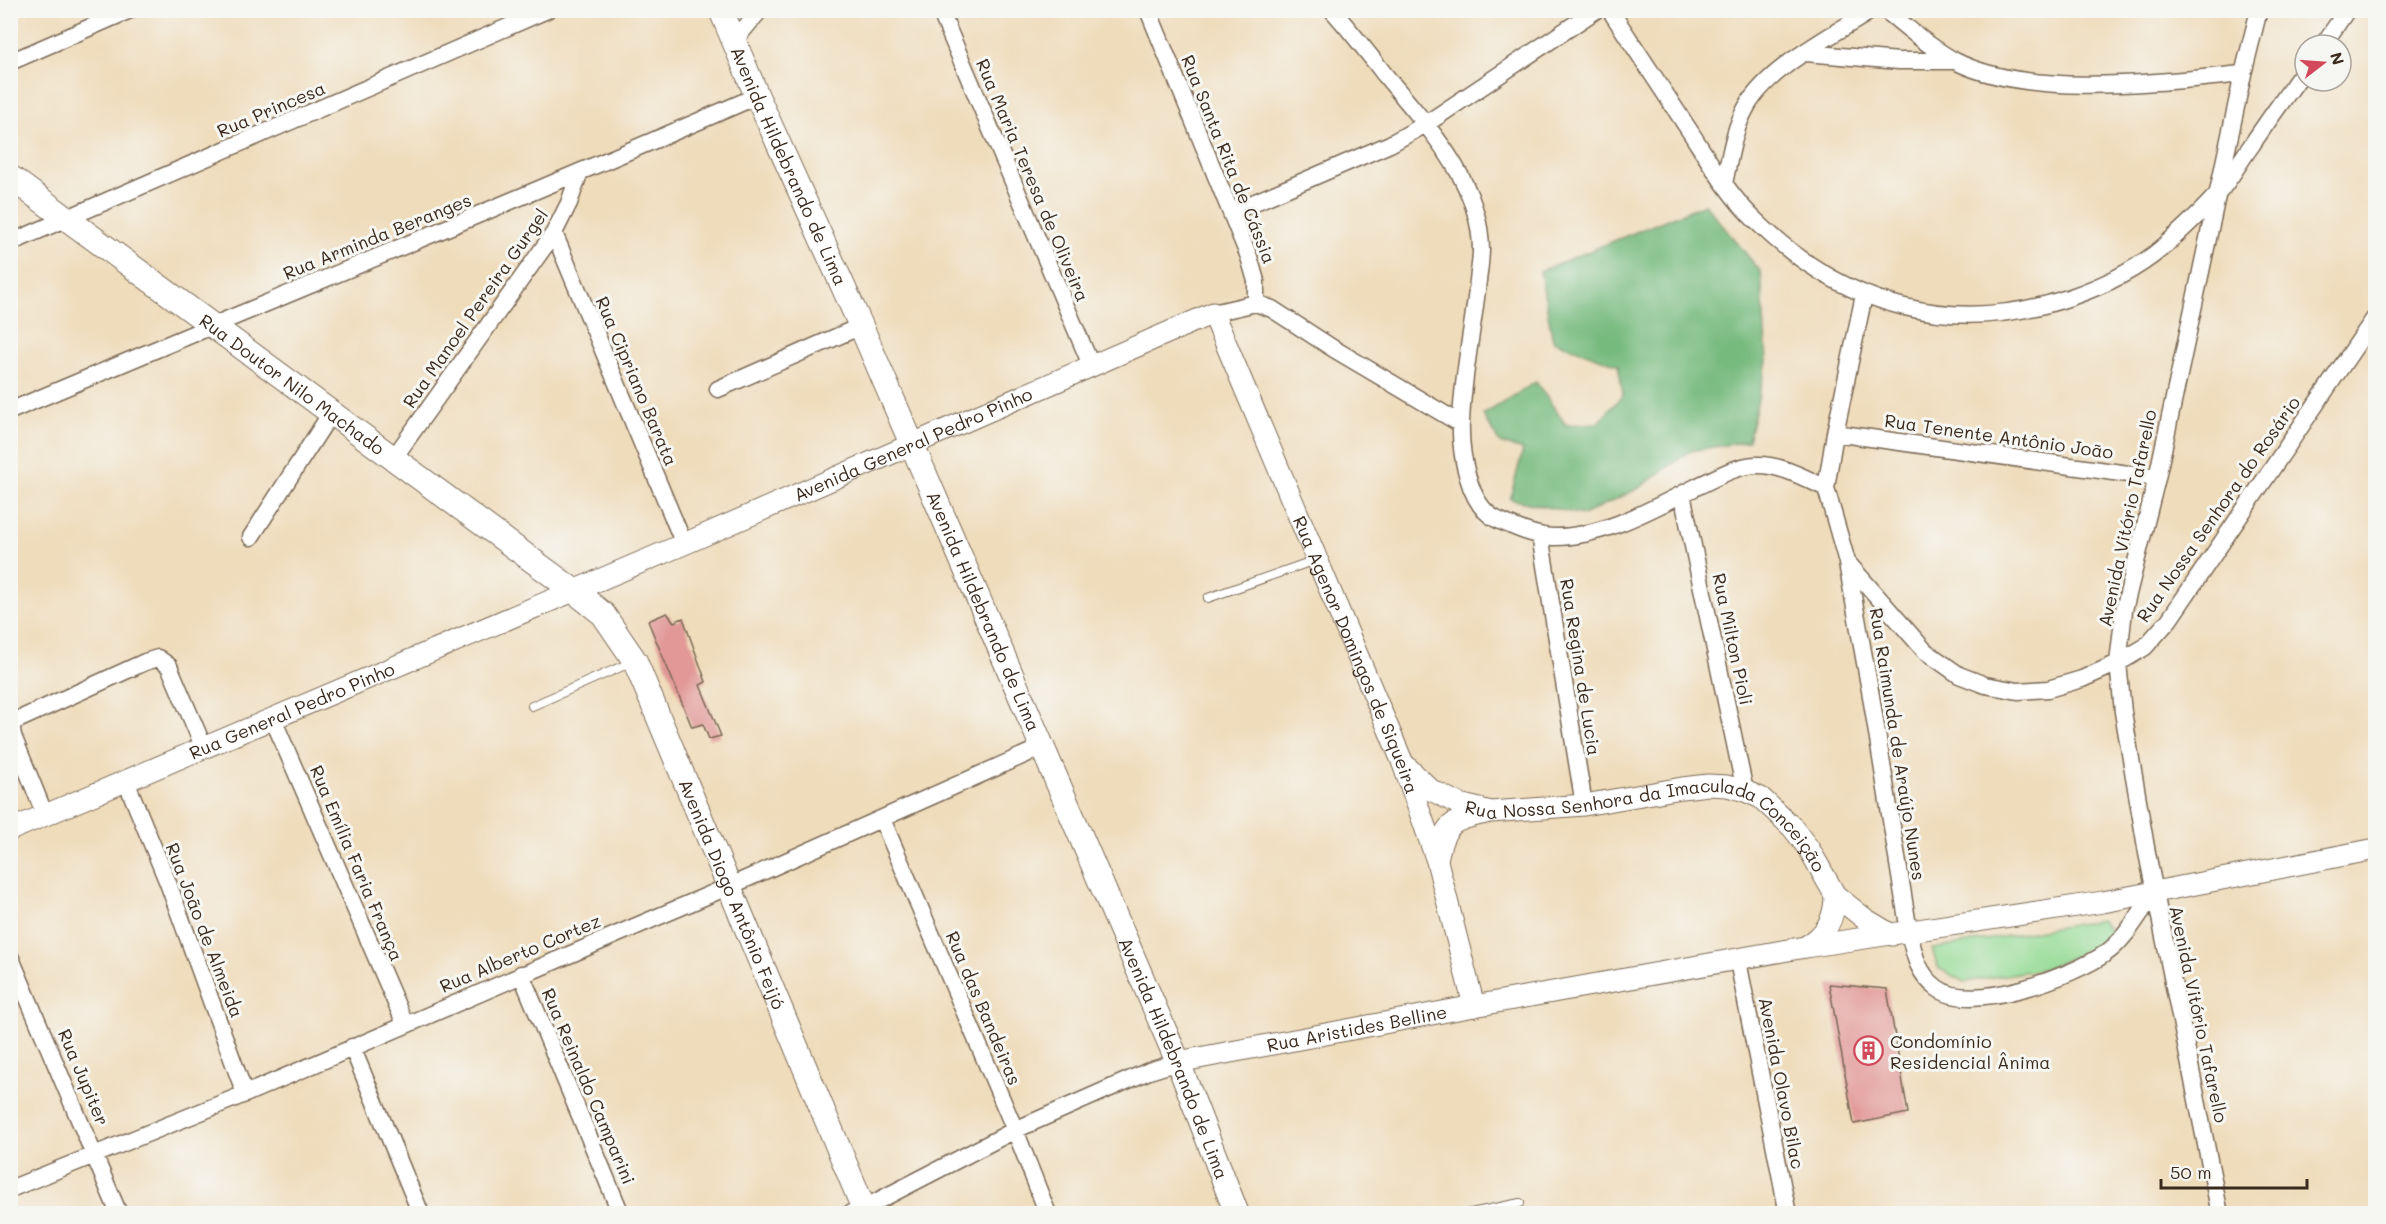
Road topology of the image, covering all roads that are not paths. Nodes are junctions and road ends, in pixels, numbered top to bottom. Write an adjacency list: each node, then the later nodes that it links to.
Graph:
1 (130, 10): 18 (street)
2 (547, 10): 28 (street, Rua Princesa)
3 (721, 10): 15 (main road, Avenida Hildebrando de Lima)
4 (760, 10): 15 (street)
5 (940, 10): 37 (street, Rua Maria Teresa de Oliveira)
6 (1148, 10): 27 (street, Rua Santa Rita de Cássia)
7 (1596, 10): 22 (street)
8 (1610, 10): 25 (street)
9 (1872, 10): 16 (street)
10 (1885, 10): 17 (street)
11 (2259, 10): 19 (street, Avenida Vitório Tafarello)
12 (2347, 10): 14 (street)
13 (1335, 11): 22 (street)
14 (2331, 33)
15 (734, 41): 21 (main road, Avenida Hildebrando de Lima)
16 (1806, 53): 17 (street); 25 (street)
17 (1955, 61): 19 (street)
18 (10, 62)
19 (2243, 74): 26 (street, Avenida Vitório Tafarello)
20 (2293, 86): 26 (street)
21 (757, 96): 23 (street, Rua Arminda Beranges); 36 (main road, Avenida Hildebrando de Lima)
22 (1425, 124): 27 (street); 41 (street)
23 (579, 174): 29 (street, Rua Manoel Pereira Gurgel); 35 (street, Rua Arminda Beranges)
24 (10, 177): 28 (main road, Rua Doutor Nilo Machado)
25 (1724, 183): 31 (street)
26 (2219, 192): 31 (street); 45 (street, Avenida Vitório Tafarello)
27 (1232, 212): 32 (street, Rua Santa Rita de Cássia)
28 (68, 219): 30 (street, Rua Princesa); 35 (main road, Rua Doutor Nilo Machado)
29 (555, 233): 44 (street, Rua Manoel Pereira Gurgel); 50 (street, Rua Cipriano Barata)
30 (10, 243)
31 (1864, 295): 42 (street)
32 (1256, 303): 33 (street, Avenida General Pedro Pinho); 41 (street)
33 (1213, 313): 37 (street, Avenida General Pedro Pinho); 51 (street, Rua Agenor Domingos de Siqueira)
34 (2376, 316): 56 (street, Rua Nossa Senhora do Rosário)
35 (213, 325): 39 (street, Rua Arminda Beranges); 40 (main road, Rua Doutor Nilo Machado)
36 (861, 326): 38 (street); 43 (main road, Avenida Hildebrando de Lima)
37 (1091, 365): 43 (street, Avenida General Pedro Pinho)
38 (718, 389)
39 (10, 411)
40 (331, 413): 44 (main road, Rua Doutor Nilo Machado); 49 (street)
41 (1461, 424): 48 (street)
42 (1835, 433): 45 (street, Rua Tenente Antônio João); 46 (street)
43 (910, 444): 50 (street, Avenida General Pedro Pinho); 59 (main road, Avenida Hildebrando de Lima)
44 (393, 459): 53 (main road, Rua Doutor Nilo Machado)
45 (2157, 478): 56 (street, Avenida Vitório Tafarello)
46 (1826, 488): 47 (street); 52 (street, Rua Nossa Senhora do Rosário)
47 (1682, 494): 48 (street); 63 (street, Rua Milton Pioli)
48 (1540, 535): 64 (street, Rua Regina de Lucia)
49 (251, 537)
50 (684, 544): 53 (street, Avenida General Pedro Pinho)
51 (1318, 559): 54 (lane); 61 (street, Rua Agenor Domingos de Siqueira)
52 (1847, 562): 56 (street, Rua Nossa Senhora do Rosário); 74 (street, Rua Raimunda de Araújo Nunes)
53 (574, 591): 55 (main road, Avenida Diogo Antônio Feijó); 58 (street, Rua General Pedro Pinho)
54 (1208, 598)
55 (635, 661): 57 (lane); 71 (main road, Avenida Diogo Antônio Feijó)
56 (2118, 663): 72 (street, Avenida Vitório Tafarello)
57 (532, 706)
58 (273, 719): 60 (street, Rua General Pedro Pinho); 82 (street, Rua Emília Faria França)
59 (1042, 747): 67 (street, Rua Alberto Cortez); 84 (main road, Avenida Hildebrando de Lima)
60 (204, 748): 62 (street, Rua General Pedro Pinho); 66 (street)
61 (1402, 761): 65 (street, Rua Nossa Senhora da Imaculada Conceição); 70 (street, Rua Agenor Domingos de Siqueira)
62 (126, 781): 66 (street, Rua General Pedro Pinho); 85 (street, Rua João de Almeida)
63 (1745, 791): 64 (street, Rua Nossa Senhora da Imaculada Conceição); 73 (street, Rua Nossa Senhora da Imaculada Conceição)
64 (1584, 805): 65 (street, Rua Nossa Senhora da Imaculada Conceição)
65 (1491, 812): 70 (street)
66 (45, 815): 68 (street, Rua General Pedro Pinho)
67 (882, 819): 71 (street, Rua Alberto Cortez); 86 (street, Rua das Bandeiras)
68 (10, 830)
69 (2376, 849): 72 (street)
70 (1437, 861): 81 (street, Rua Agenor Domingos de Siqueira)
71 (728, 887): 78 (street, Rua Alberto Cortez); 90 (main road, Avenida Diogo Antônio Feijó)
72 (2154, 892): 74 (street); 74 (street); 98 (street, Avenida Vitório Tafarello)
73 (1835, 895): 74 (street, Rua Nossa Senhora da Imaculada Conceição); 75 (street)
74 (1901, 933): 75 (street, Rua Aristides Belline)
75 (1804, 947): 77 (street, Rua Aristides Belline)
76 (10, 956): 79 (street, Rua Jupiter)
77 (1737, 960): 81 (street, Rua Aristides Belline); 97 (street, Avenida Olavo Bilac)
78 (521, 974): 82 (street, Rua Alberto Cortez); 93 (street, Rua Reinaldo Camparini)
79 (27, 992): 80 (lane); 87 (street, Rua Jupiter)
80 (10, 999)
81 (1474, 1006): 84 (street, Rua Aristides Belline)
82 (405, 1023): 83 (street, Rua Alberto Cortez)
83 (352, 1047): 85 (street, Rua Alberto Cortez); 92 (street)
84 (1178, 1062): 86 (street, Rua Aristides Belline); 95 (main road, Avenida Hildebrando de Lima)
85 (245, 1094): 87 (street, Rua Alberto Cortez)
86 (1015, 1130): 90 (street, Rua Aristides Belline); 94 (street, Rua das Bandeiras)
87 (95, 1153): 88 (street, Rua Alberto Cortez); 91 (street, Rua Jupiter)
88 (10, 1189)
89 (1520, 1203): 96 (lane)
90 (860, 1212)
91 (119, 1214)
92 (421, 1214)
93 (621, 1214)
94 (1048, 1214)
95 (1237, 1214)
96 (1466, 1214)
97 (1788, 1214)
98 (2220, 1214)

